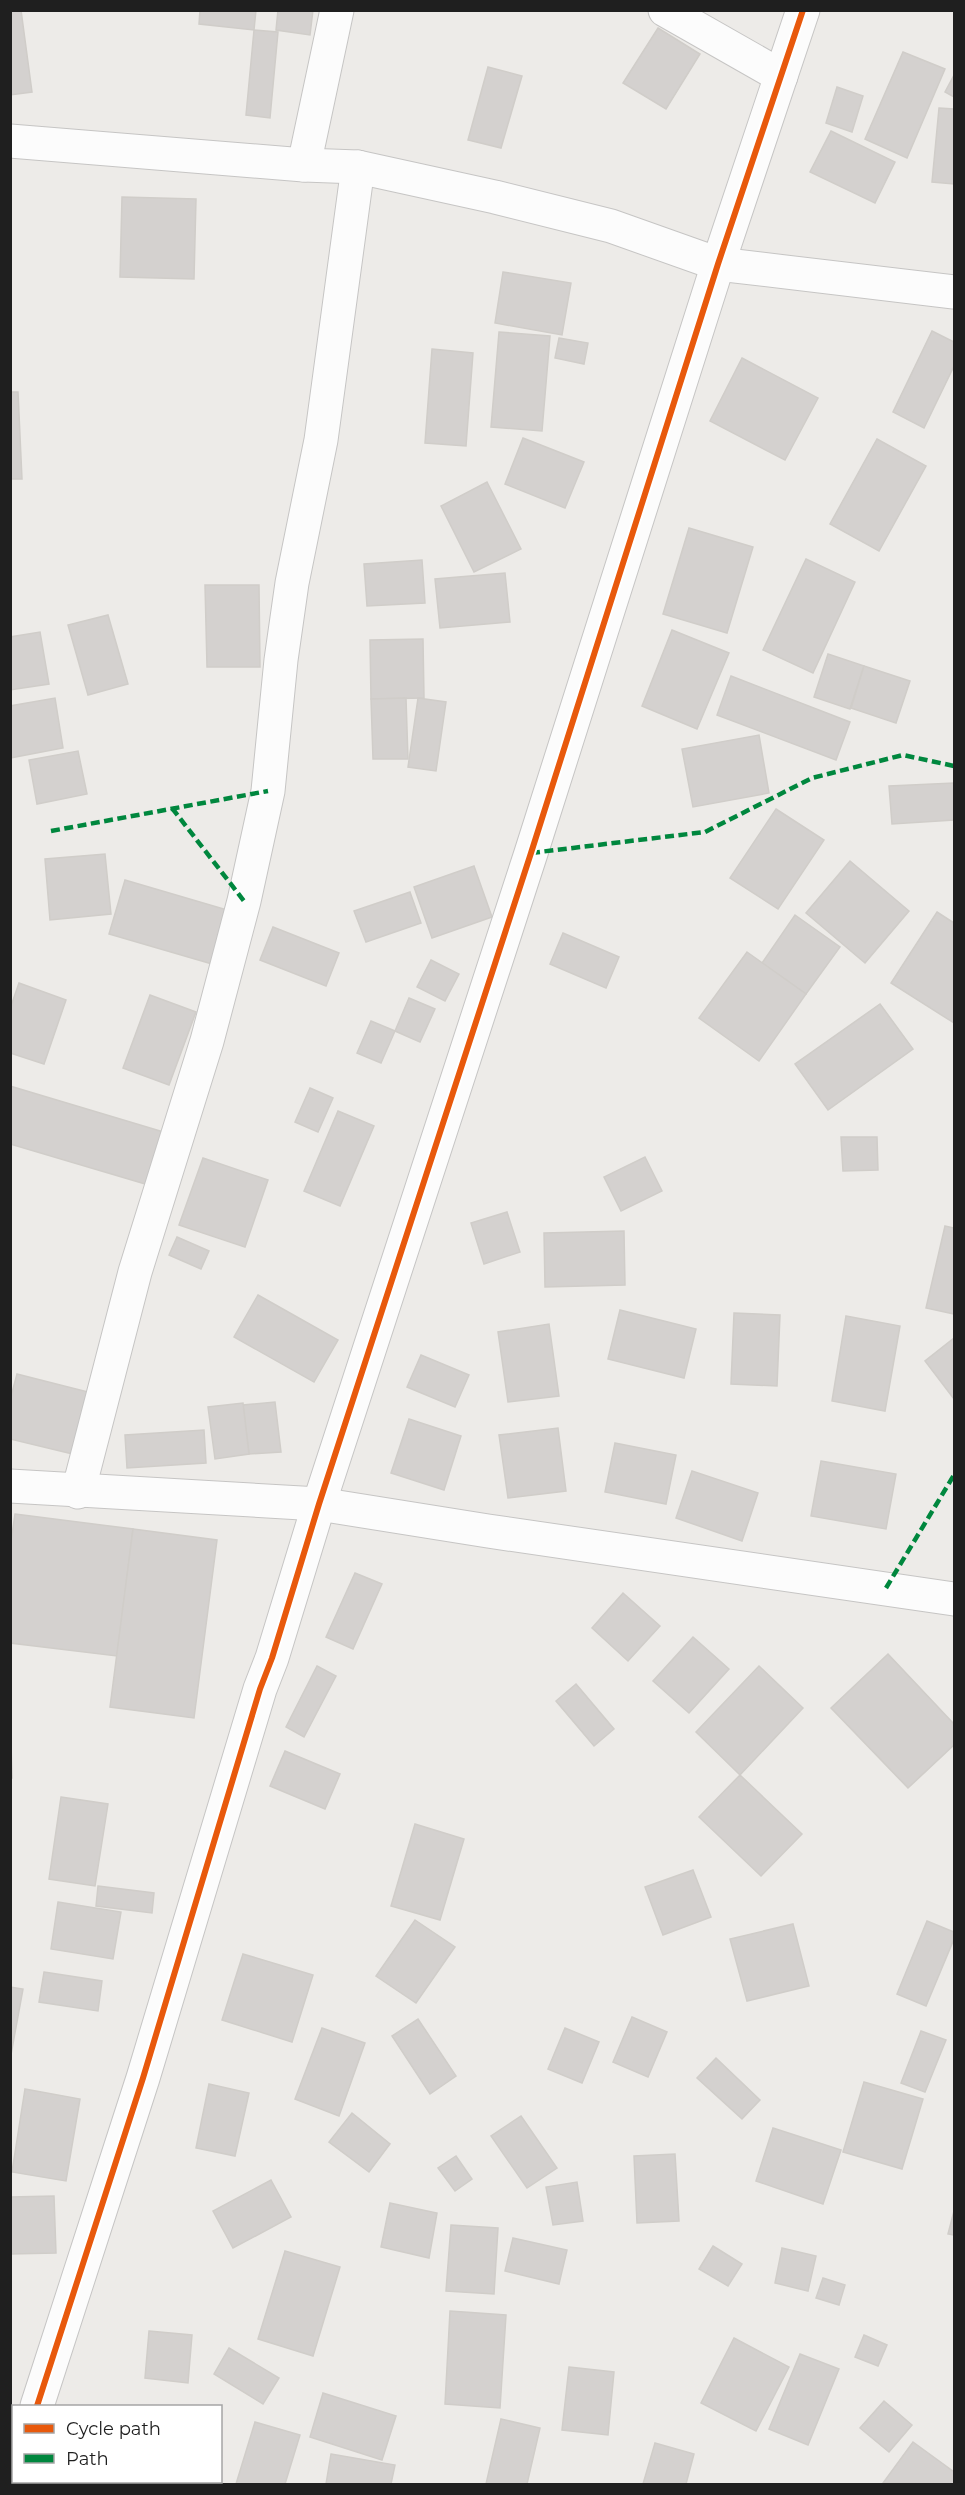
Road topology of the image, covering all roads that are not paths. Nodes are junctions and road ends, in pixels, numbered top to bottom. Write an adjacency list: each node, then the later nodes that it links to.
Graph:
1 (337, 10): 6 (street)
2 (665, 10): 4 (street)
3 (803, 10): 4 (street)
4 (781, 76): 8 (street)
5 (10, 141): 6 (street)
6 (304, 165): 7 (street)
7 (358, 167): 8 (street); 11 (street)
8 (718, 264): 9 (street); 12 (street)
9 (954, 292)
10 (10, 1486): 11 (street)
11 (78, 1491): 12 (street)
12 (319, 1504): 13 (street); 14 (street)
13 (954, 1599)
14 (37, 2405)

